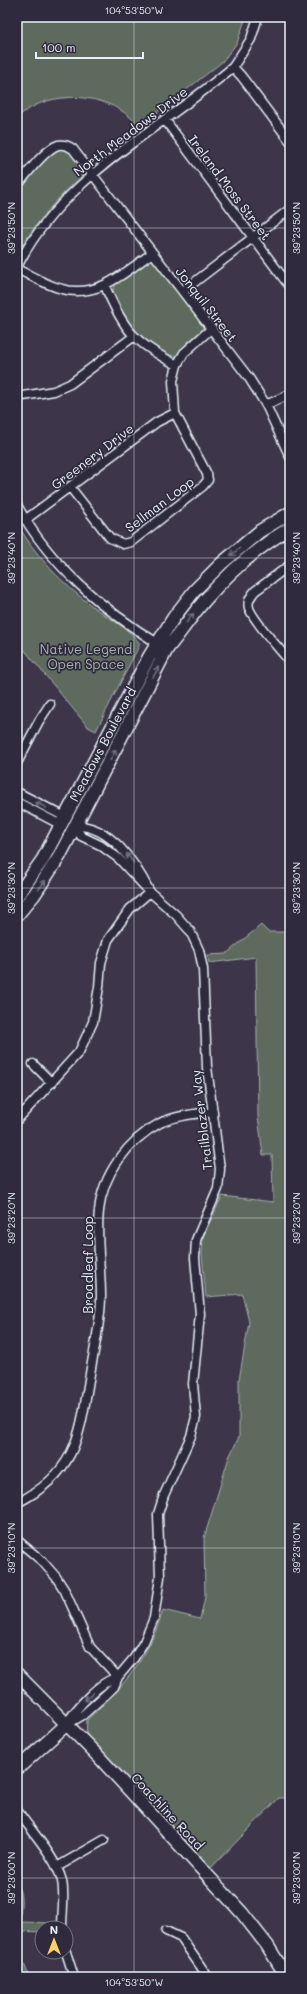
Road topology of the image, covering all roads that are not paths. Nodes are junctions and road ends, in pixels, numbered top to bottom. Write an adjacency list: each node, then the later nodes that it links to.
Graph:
1 (258, 17): 2 (street, North Meadows Drive)
2 (233, 67): 3 (street, North Meadows Drive); 4 (street)
3 (165, 120): 5 (street, North Meadows Drive); 8 (street, Ireland Moss Street)
4 (290, 141)
5 (93, 173): 6 (street, Jonquil Street); 9 (street, Jonquil Street); 10 (street, North Meadows Drive)
6 (17, 186)
7 (290, 209): 8 (street)
8 (252, 237): 12 (street, Ireland Moss Street); 13 (street)
9 (152, 253): 11 (street); 13 (street, Jonquil Street)
10 (17, 268): 11 (street)
11 (105, 286): 15 (street)
12 (290, 287)
13 (182, 291): 14 (street, Jonquil Street)
14 (212, 328): 16 (street, Sellman Loop); 19 (street, Jonquil Street)
15 (133, 337): 16 (street); 18 (street)
16 (177, 365): 20 (street, Sellman Loop)
17 (290, 394): 19 (street)
18 (17, 397)
19 (266, 405): 21 (street, Jonquil Street)
20 (175, 413): 22 (street, Greenery Drive); 22 (street, Sellman Loop)
21 (290, 457)
22 (70, 487): 25 (street, Greenery Drive)
23 (17, 505): 25 (street)
24 (290, 513): 30 (main road, Meadows Boulevard, one-way to 30)
25 (25, 520): 30 (street)
26 (290, 520): 28 (main road)
27 (290, 528): 28 (main road, Meadows Boulevard)
28 (245, 561): 30 (main road, Meadows Boulevard, one-way to 28)
29 (290, 565): 31 (street)
30 (162, 646): 33 (main road, Meadows Boulevard); 38 (main road, Meadows Boulevard, one-way to 30)
31 (290, 662)
32 (50, 704): 34 (street)
33 (96, 760): 37 (main road, Meadows Boulevard); 38 (main road)
34 (17, 763)
35 (17, 792): 37 (street, one-way to 35)
36 (17, 802): 37 (street)
37 (63, 821): 40 (main road, Meadows Boulevard)
38 (75, 826): 39 (street, Trailblazer Way); 41 (main road, Meadows Boulevard, one-way to 38)
39 (150, 892): 43 (street); 44 (street, Trailblazer Way)
40 (17, 896)
41 (17, 915)
42 (33, 1064): 43 (street)
43 (52, 1083): 45 (street)
44 (213, 1112): 46 (street, Broadleaf Loop); 49 (street, Trailblazer Way)
45 (17, 1120)
46 (17, 1503)
47 (17, 1540): 49 (street)
48 (17, 1674): 50 (main road, Coachline Road)
49 (118, 1677): 50 (street, Trailblazer Way)
50 (66, 1725): 51 (main road); 60 (main road, Coachline Road)
51 (17, 1769)
52 (17, 1810): 54 (street)
53 (104, 1840): 54 (street)
54 (57, 1866): 55 (street)
55 (62, 1920)
56 (166, 1931): 59 (street)
57 (69, 1960): 58 (street)
58 (74, 1977)
59 (208, 1977)
60 (288, 1977)

